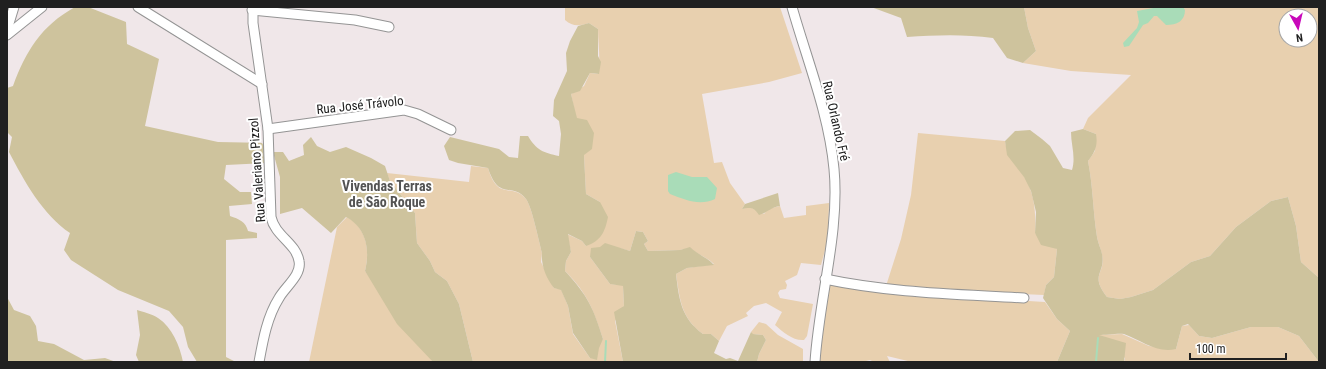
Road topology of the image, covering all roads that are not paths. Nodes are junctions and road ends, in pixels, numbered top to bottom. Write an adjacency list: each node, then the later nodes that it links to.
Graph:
1 (14, 7): 7 (street)
2 (42, 7): 8 (street)
3 (138, 7): 9 (street)
4 (792, 7): 12 (street, Rua Orlando Fré)
5 (252, 9): 6 (street); 9 (street, Rua Valeriano Pizzol)
6 (389, 27)
7 (7, 30)
8 (7, 35)
9 (262, 84): 10 (street, Rua Valeriano Pizzol)
10 (268, 129): 11 (street, Rua José Trávolo); 14 (street, Rua Valeriano Pizzol)
11 (451, 130)
12 (825, 279): 13 (street); 15 (street, Rua Orlando Fré)
13 (1024, 298)
14 (259, 362)
15 (815, 362)

